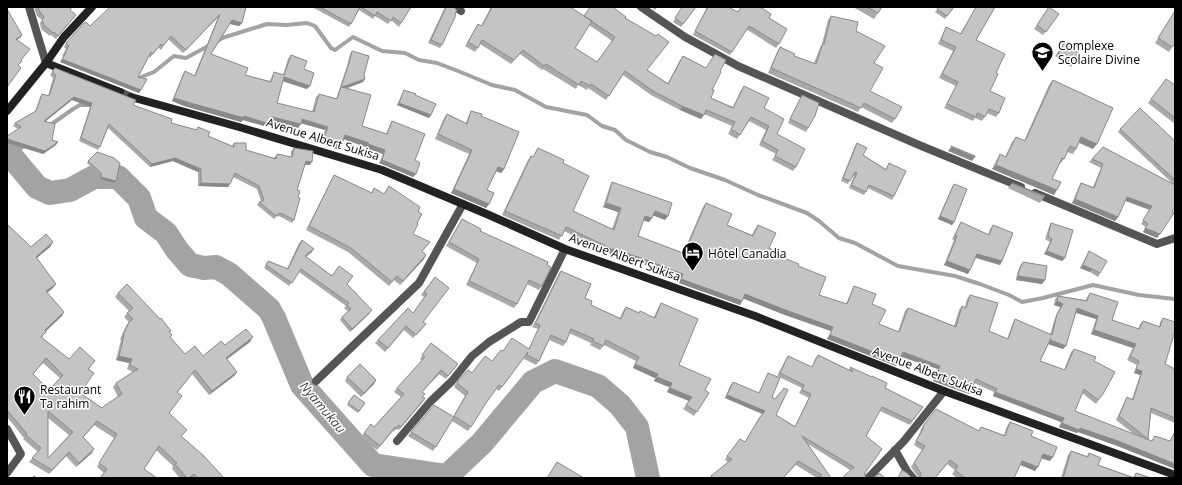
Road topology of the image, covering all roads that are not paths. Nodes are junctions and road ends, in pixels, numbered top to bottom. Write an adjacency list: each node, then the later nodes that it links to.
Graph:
1 (30, 7): 4 (street)
2 (92, 7): 4 (street)
3 (641, 7): 7 (street)
4 (46, 64): 5 (street); 6 (street, Avenue Albert Sukisa)
5 (7, 111)
6 (463, 204): 8 (street, Avenue Albert Sukisa); 9 (street)
7 (1175, 238)
8 (565, 249): 10 (street, Avenue Albert Sukisa); 12 (street)
9 (316, 381)
10 (944, 391): 13 (street); 15 (street, Avenue Albert Sukisa)
11 (7, 429): 14 (street)
12 (397, 441)
13 (895, 450): 16 (street); 17 (street)
14 (7, 473)
15 (1175, 475)
16 (868, 478)
17 (914, 478)

